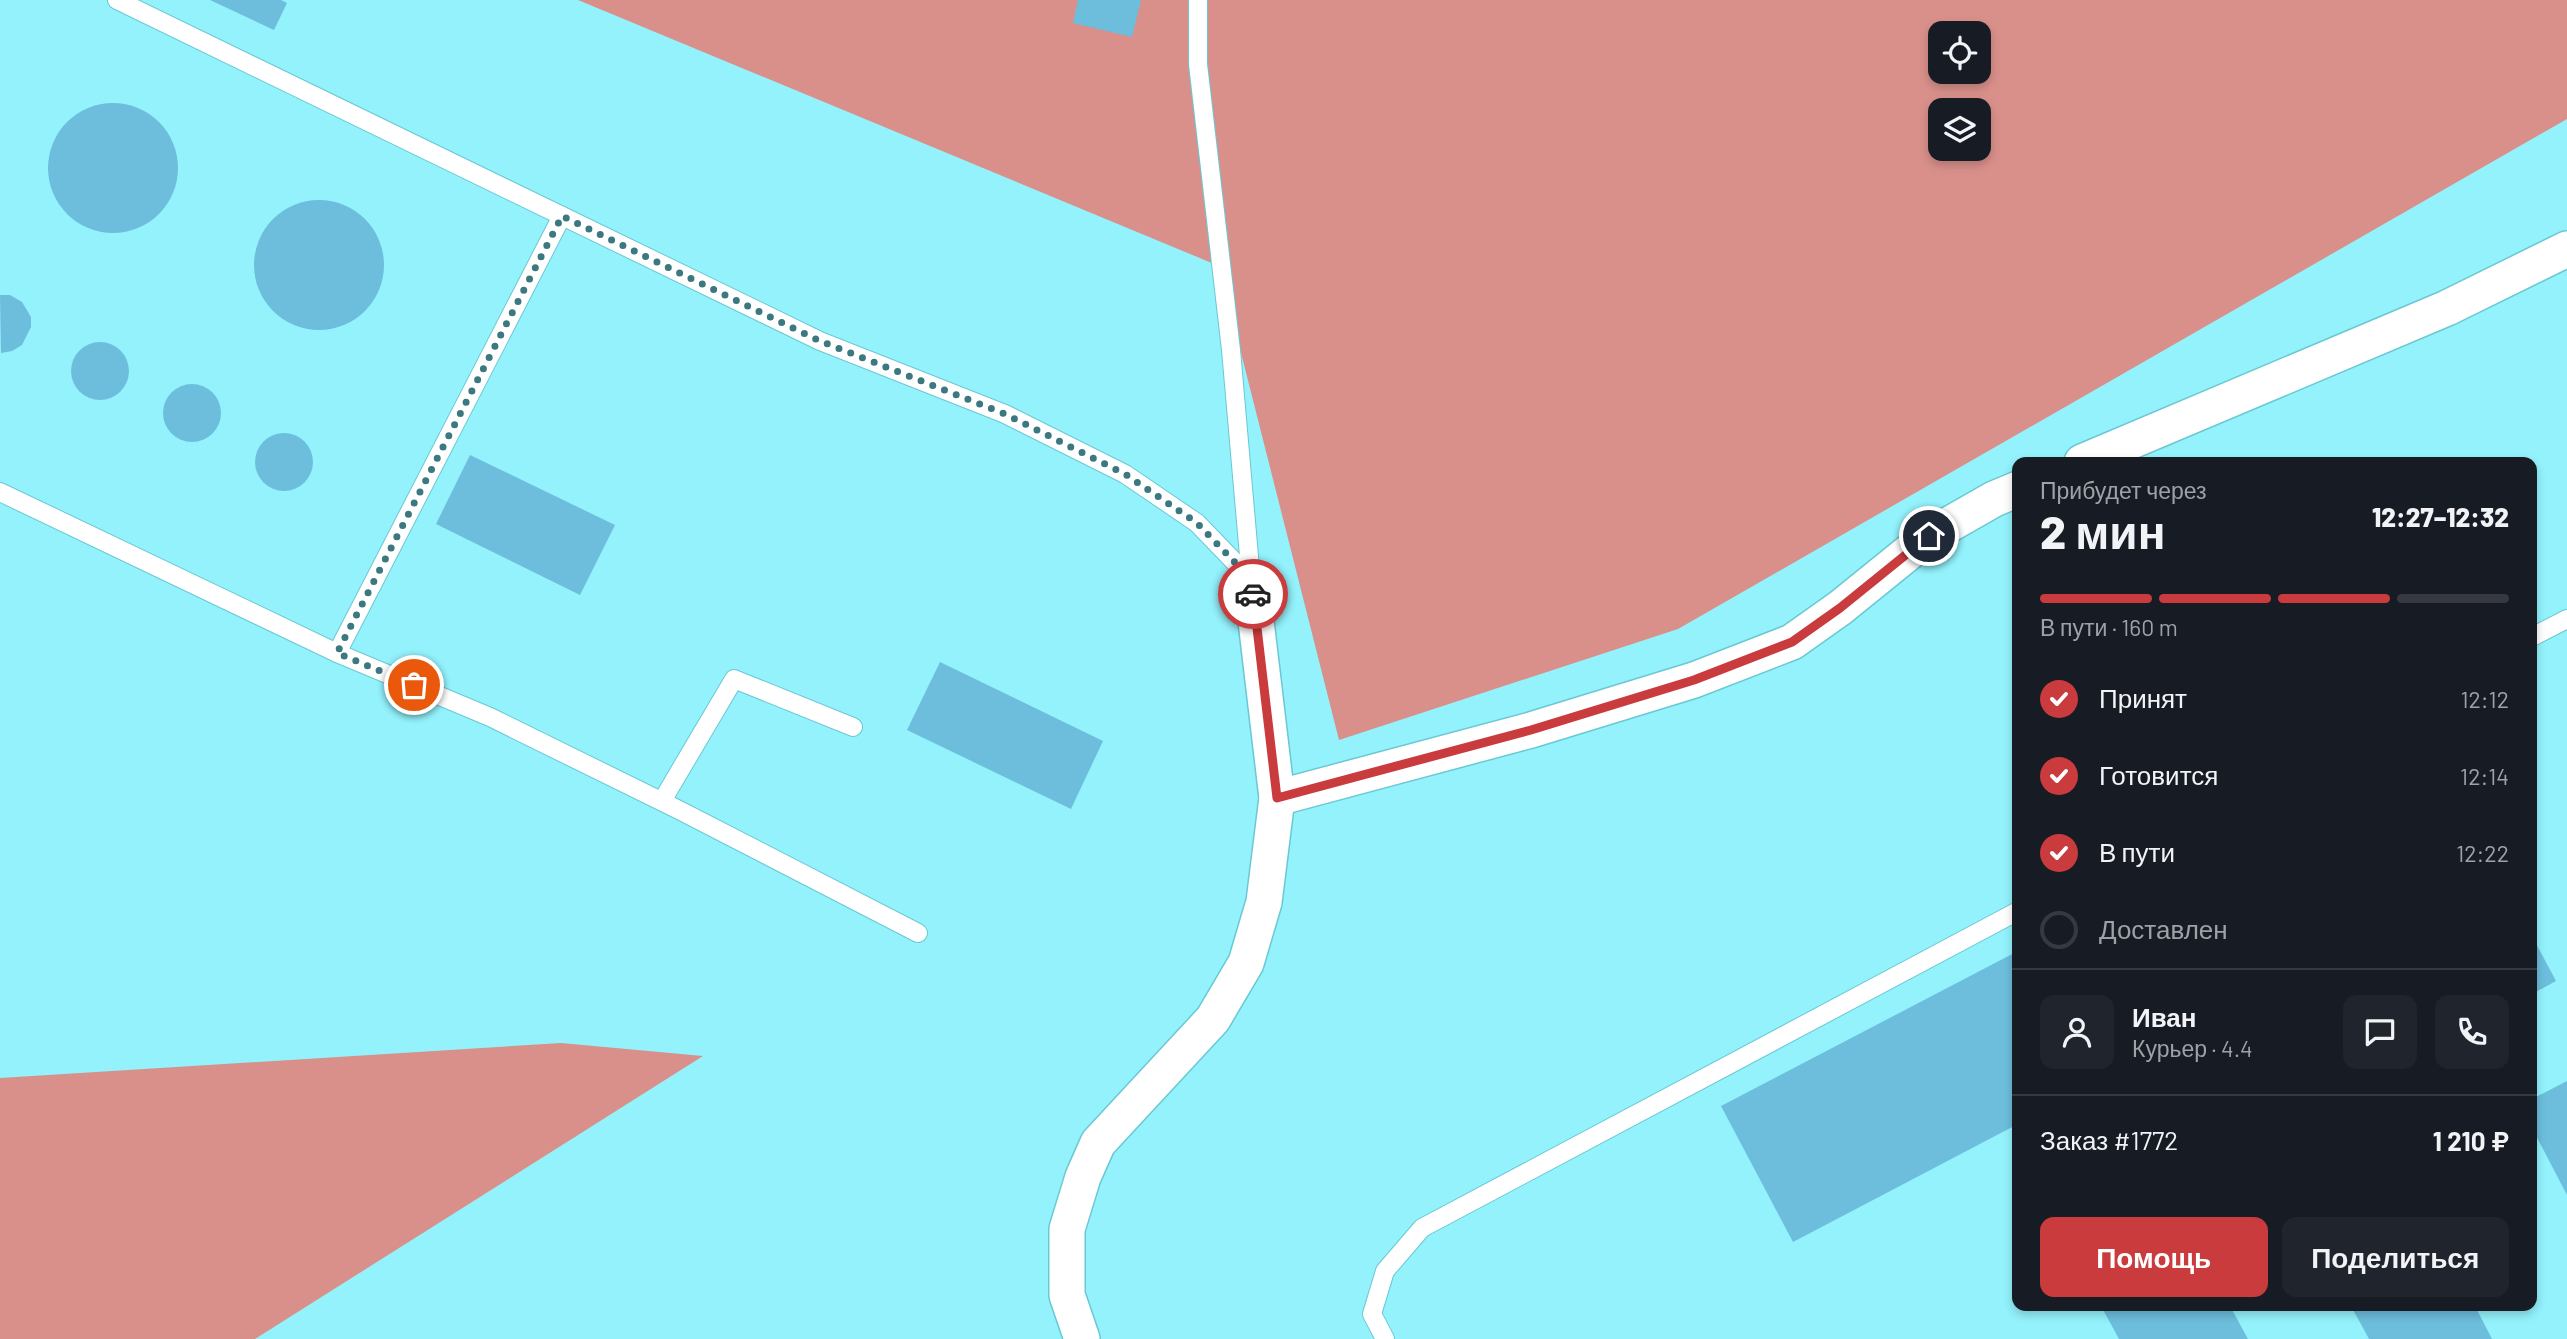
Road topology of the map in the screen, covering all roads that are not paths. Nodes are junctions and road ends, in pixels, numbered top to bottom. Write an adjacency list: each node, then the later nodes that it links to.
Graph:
1 (117, 0): 3 (lane)
2 (1198, 0): 8 (lane)
3 (562, 216): 8 (lane); 11 (lane)
4 (2567, 249): 5 (street)
5 (2094, 457)
6 (0, 492): 11 (lane)
7 (2012, 492): 13 (street)
8 (1251, 579): 13 (street)
9 (2567, 618): 10 (lane)
10 (2537, 634)
11 (337, 653): 14 (lane)
12 (853, 727): 14 (lane)
13 (1277, 798): 17 (street)
14 (662, 801): 16 (lane)
15 (2012, 914): 18 (lane)
16 (918, 933)
17 (1082, 1339)
18 (1385, 1339)

